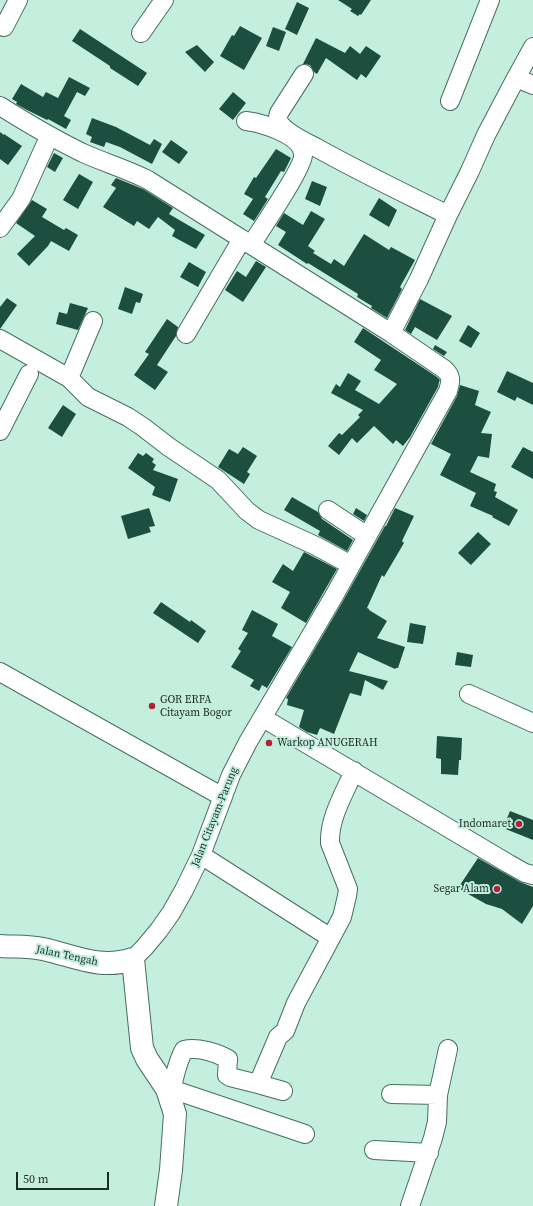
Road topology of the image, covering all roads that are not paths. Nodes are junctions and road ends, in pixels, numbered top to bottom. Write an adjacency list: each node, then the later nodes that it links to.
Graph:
1 (18, 0): 4 (street)
2 (164, 0): 5 (street)
3 (490, 0): 10 (street)
4 (4, 27)
5 (141, 33)
6 (533, 48): 8 (street)
7 (304, 74): 14 (street)
8 (516, 78): 9 (street); 14 (street)
9 (533, 85)
10 (450, 101)
11 (0, 106): 13 (street, Jalan Citayam-Parung)
12 (246, 120): 16 (street)
13 (49, 137): 15 (street); 16 (street, Jalan Citayam-Parung)
14 (448, 215): 18 (street)
15 (0, 228)
16 (246, 242): 18 (street, Jalan Citayam-Parung); 19 (street)
17 (93, 321): 22 (street)
18 (391, 333): 25 (street, Jalan Citayam-Parung)
19 (186, 334)
20 (0, 339): 22 (street)
21 (29, 374): 23 (street)
22 (69, 378): 26 (street)
23 (0, 431)
24 (328, 510): 25 (street)
25 (367, 536): 26 (street, Jalan Citayam-Parung)
26 (351, 565): 29 (street, Jalan Citayam-Parung)
27 (0, 672): 32 (street)
28 (469, 694): 30 (street)
29 (263, 718): 31 (street); 32 (street, Jalan Citayam-Parung)
30 (533, 723)
31 (354, 771): 34 (street); 35 (street)
32 (223, 797): 33 (street, Jalan Citayam-Parung)
33 (201, 855): 35 (street); 37 (street, Jalan Citayam-Parung)
34 (533, 875)
35 (331, 938): 39 (street)
36 (0, 946): 37 (main road, Jalan Tengah)
37 (133, 958): 40 (main road)
38 (448, 1049): 43 (street)
39 (258, 1084): 40 (street); 41 (street)
40 (169, 1090): 44 (street); 47 (main road)
41 (283, 1091)
42 (391, 1094): 43 (street)
43 (438, 1095): 46 (street)
44 (305, 1134)
45 (374, 1150): 46 (street)
46 (429, 1153): 48 (street)
47 (166, 1206)
48 (410, 1206)

